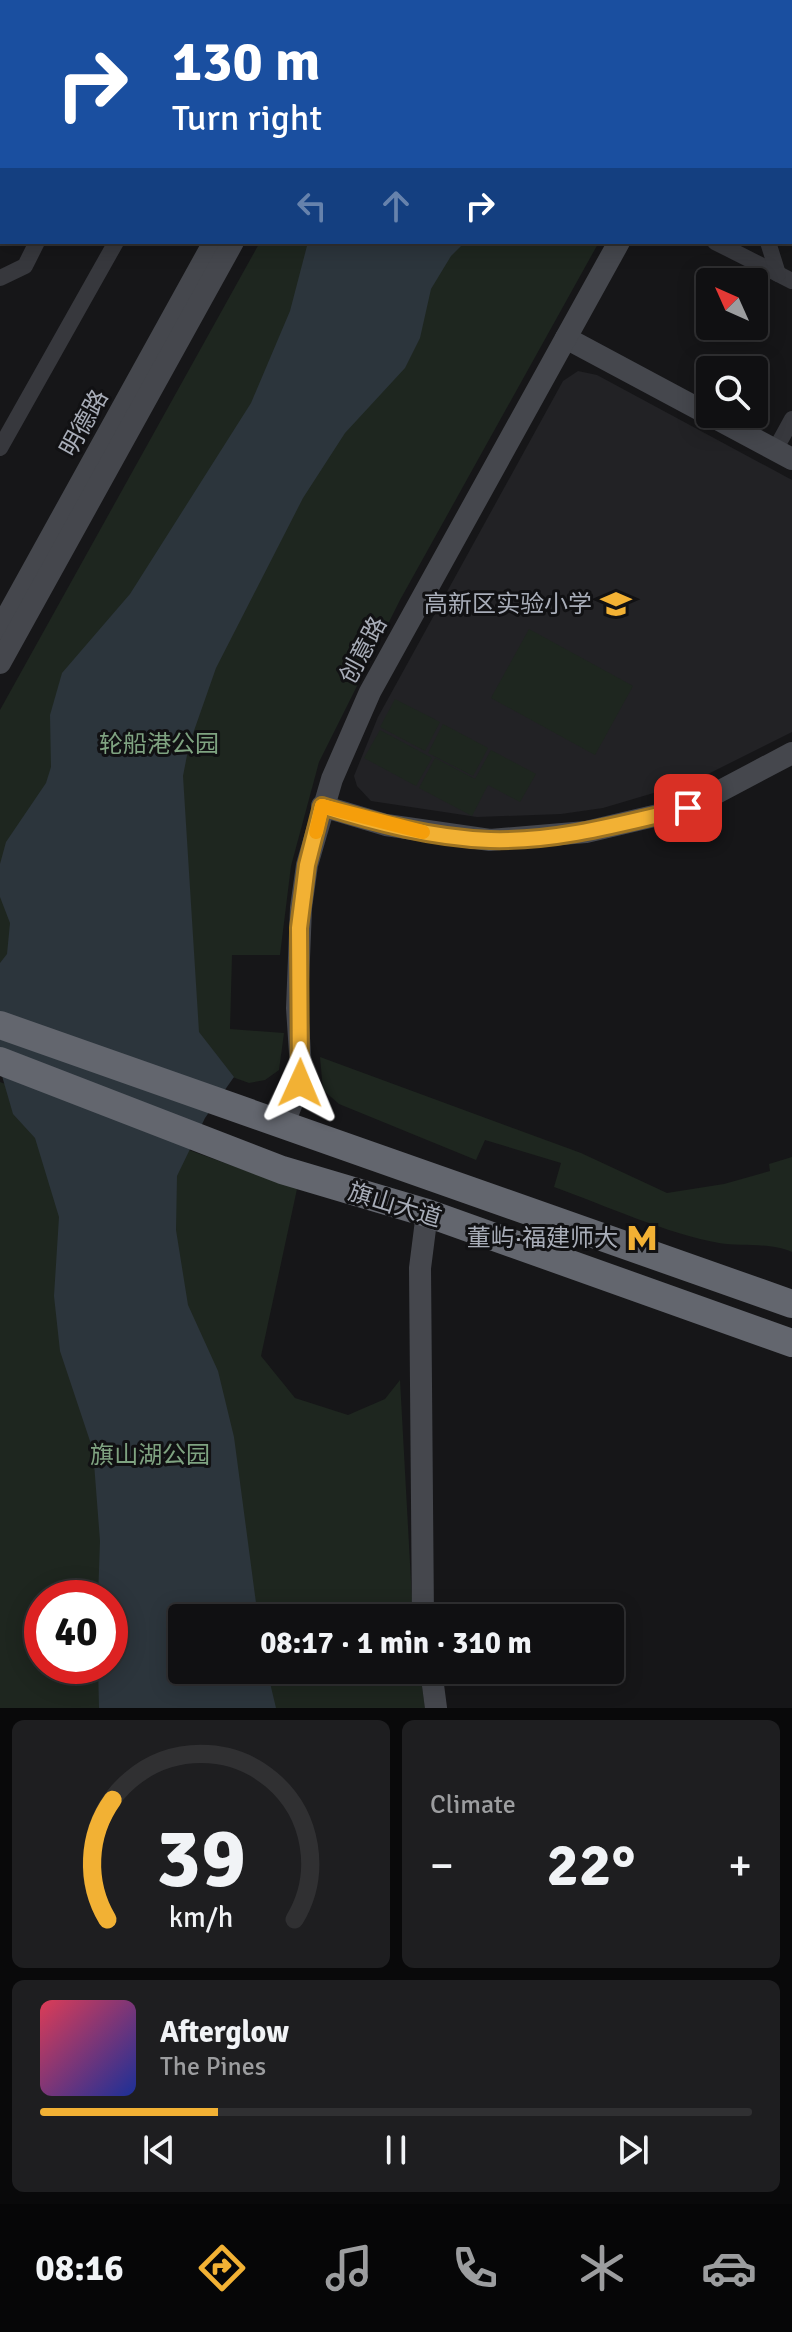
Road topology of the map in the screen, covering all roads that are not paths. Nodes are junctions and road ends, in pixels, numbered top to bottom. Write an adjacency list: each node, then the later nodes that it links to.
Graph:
1 (36, 244): 8 (street)
2 (115, 244): 12 (street)
3 (213, 244): 14 (street, 明德路)
4 (232, 244): 15 (street)
5 (618, 244): 10 (street, 创意路)
6 (769, 244): 9 (street)
7 (722, 245): 9 (street)
8 (0, 278)
9 (785, 278)
10 (566, 338): 13 (street); 17 (street, 创意路)
11 (792, 419): 13 (street)
12 (0, 448)
13 (787, 454)
14 (0, 629)
15 (0, 663)
16 (792, 753): 17 (street)
17 (322, 806): 20 (street, 创意路)
18 (4, 1025): 20 (highway, 旗山大道)
19 (0, 1061): 21 (highway, 旗山大道)
20 (284, 1123): 22 (highway, 旗山大道)
21 (427, 1213): 23 (highway, 旗山大道); 24 (street)
22 (792, 1304)
23 (792, 1345)
24 (423, 1604)
25 (433, 1684): 26 (street)
26 (436, 1708)

